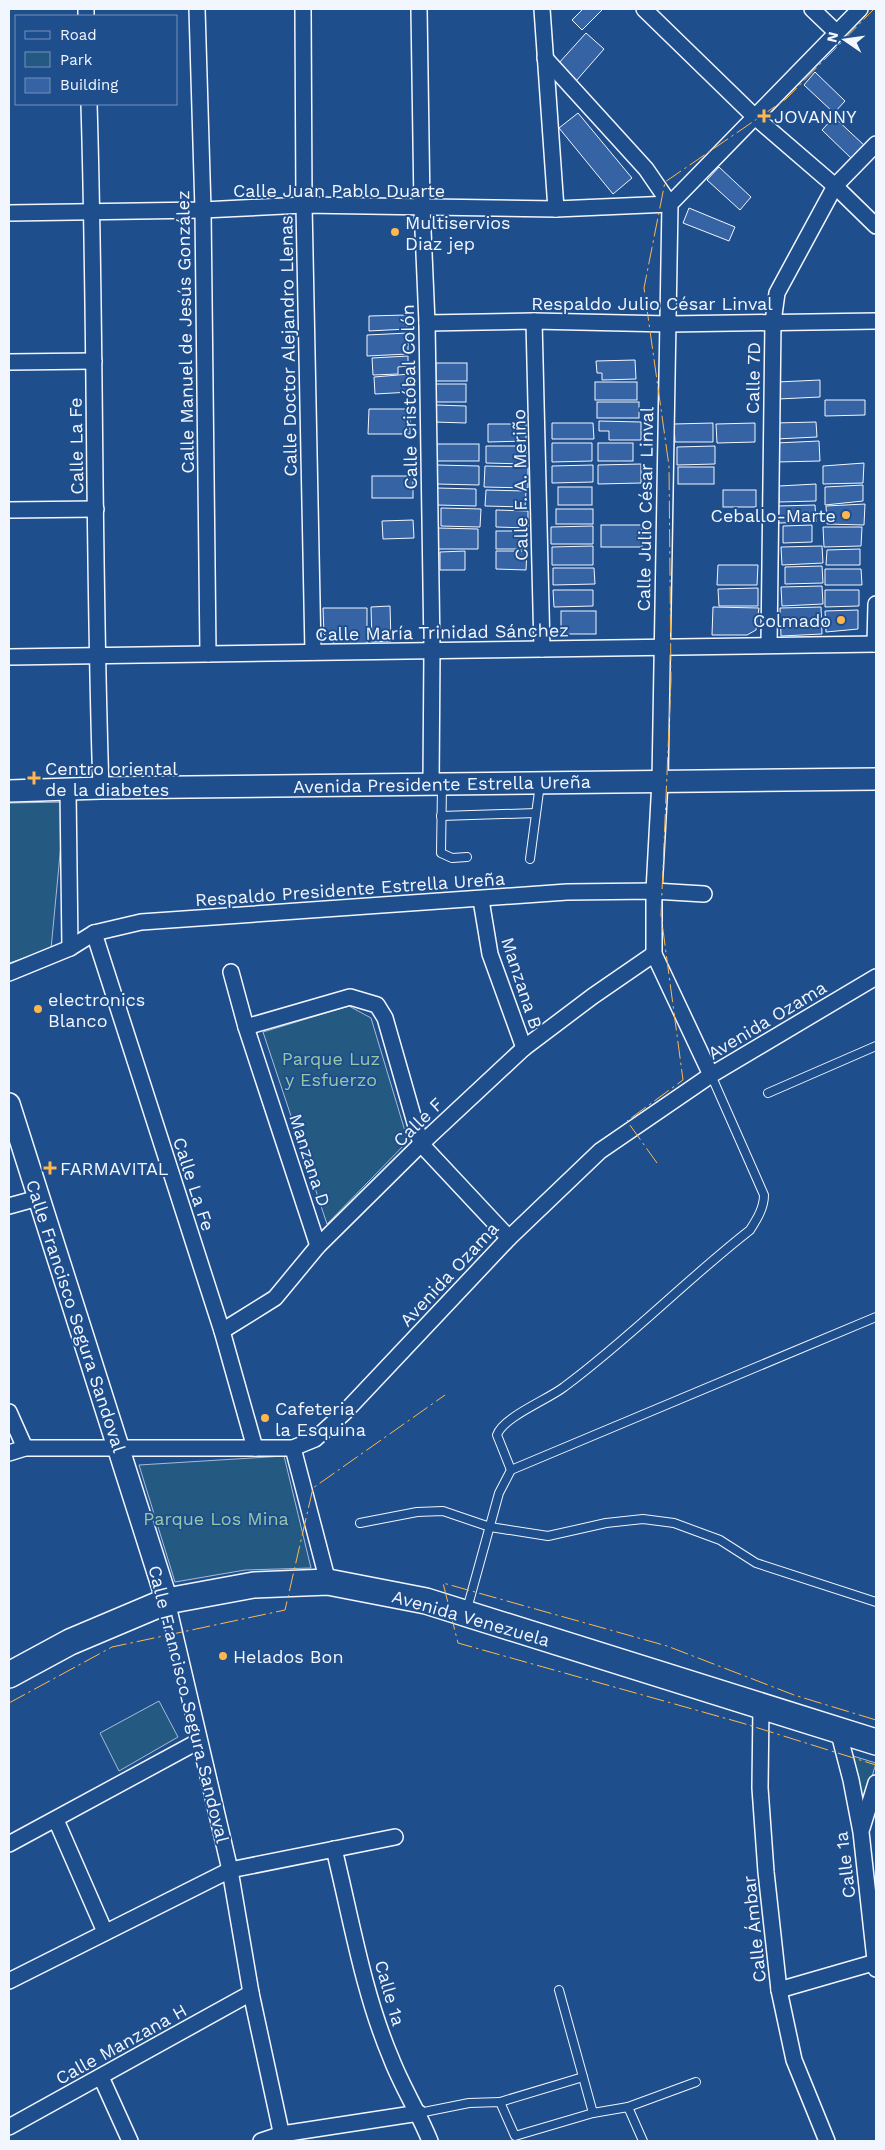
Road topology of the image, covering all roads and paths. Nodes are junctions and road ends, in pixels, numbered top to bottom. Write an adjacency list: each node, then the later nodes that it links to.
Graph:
1 (197, 9): 18 (street, Calle Manuel de Jesús González)
2 (302, 9): 15 (street, Calle Doctor Alejandro Llenas)
3 (419, 9): 16 (street, Calle Cristóbal Colón)
4 (542, 9): 9 (street)
5 (644, 9): 11 (street)
6 (812, 9): 8 (street)
7 (860, 9): 8 (street)
8 (836, 32): 11 (street)
9 (544, 58): 14 (street); 17 (street)
10 (89, 105): 19 (street, Calle La Fe)
11 (755, 117): 13 (street); 14 (street)
12 (876, 144): 13 (street, Calle 7D)
13 (835, 186): 21 (street); 24 (street, Calle 7D)
14 (670, 204): 17 (street, Calle Juan Pablo Duarte); 26 (street, Calle Julio César Linval)
15 (304, 205): 16 (street, Calle Juan Pablo Duarte); 18 (street, Calle Juan Pablo Duarte); 37 (street, Calle Doctor Alejandro Llenas)
16 (422, 207): 17 (street, Calle Juan Pablo Duarte); 25 (street, Calle Cristóbal Colón)
17 (556, 209)
18 (203, 210): 19 (street, Calle Juan Pablo Duarte); 38 (street, Calle Manuel de Jesús González)
19 (92, 212): 20 (street, Calle Juan Pablo Duarte); 27 (street, Calle La Fe)
20 (9, 213)
21 (876, 226)
22 (534, 321): 25 (street, Respaldo Julio César Linval); 26 (street, Respaldo Julio César Linval); 35 (street, Calle F. A. Meriño)
23 (876, 321): 24 (street, Respaldo Julio César Linval)
24 (773, 322): 26 (street, Respaldo Julio César Linval); 33 (street, Calle 7D)
25 (427, 323): 36 (street, Calle Cristóbal Colón)
26 (669, 324): 34 (street, Calle Julio César Linval)
27 (94, 360): 28 (street); 29 (street, Calle La Fe)
28 (9, 362)
29 (96, 509): 30 (street); 39 (street, Calle La Fe)
30 (9, 510)
31 (876, 604): 32 (street)
32 (876, 644): 33 (street, Calle María Trinidad Sánchez)
33 (769, 645): 34 (street, Calle María Trinidad Sánchez)
34 (660, 647): 35 (street, Calle María Trinidad Sánchez); 42 (street, Calle Julio César Linval)
35 (542, 649): 36 (street, Calle María Trinidad Sánchez)
36 (432, 650): 37 (street, Calle María Trinidad Sánchez); 44 (street, Calle Cristóbal Colón)
37 (313, 652): 38 (street, Calle María Trinidad Sánchez)
38 (208, 654): 39 (street, Calle María Trinidad Sánchez)
39 (96, 656): 40 (street, Calle María Trinidad Sánchez); 45 (street, Calle La Fe)
40 (9, 657)
41 (876, 779): 42 (main road, Avenida Presidente Estrella Ureña)
42 (660, 781): 43 (main road, Avenida Presidente Estrella Ureña); 52 (street, Calle Julio César Linval)
43 (540, 783): 44 (main road, Avenida Presidente Estrella Ureña); 48 (lane)
44 (436, 785): 45 (main road, Avenida Presidente Estrella Ureña); 49 (lane)
45 (101, 788): 46 (main road, Avenida Presidente Estrella Ureña)
46 (68, 790): 47 (main road, Avenida Presidente Estrella Ureña); 56 (street)
47 (9, 791)
48 (536, 812): 49 (lane); 51 (lane)
49 (441, 816): 50 (lane)
50 (467, 857)
51 (530, 859)
52 (654, 891): 53 (street, Respaldo Presidente Estrella Ureña); 54 (street, Respaldo Presidente Estrella Ureña); 57 (street, Calle Julio César Linval)
53 (704, 894)
54 (481, 900): 55 (street, Respaldo Presidente Estrella Ureña); 63 (street, Manzana B)
55 (94, 933): 56 (street, Respaldo Presidente Estrella Ureña); 73 (street, Calle La Fe)
56 (70, 948): 59 (street, Respaldo Presidente Estrella Ureña)
57 (654, 954): 63 (street, Calle F); 64 (street, Calle Julio César Linval)
58 (231, 972): 61 (street, Manzana D)
59 (9, 973)
60 (876, 977): 64 (street, Avenida Ozama)
61 (246, 1027): 67 (street); 71 (street, Manzana D)
62 (876, 1046): 65 (lane)
63 (524, 1048): 67 (street, Calle F)
64 (711, 1075): 70 (street, Avenida Ozama); 80 (lane)
65 (768, 1093)
66 (9, 1104): 68 (main road, Calle Francisco Segura Sandoval)
67 (421, 1144): 70 (street); 71 (street, Calle F)
68 (38, 1198): 69 (street); 76 (main road, Calle Francisco Segura Sandoval)
69 (9, 1206)
70 (509, 1238): 78 (street, Avenida Ozama)
71 (318, 1246): 73 (street, Calle F)
72 (876, 1317): 80 (lane)
73 (222, 1331): 77 (street, Calle La Fe)
74 (9, 1412): 75 (street)
75 (26, 1448): 76 (street, Avenida Ozama); 79 (street, Avenida Ozama)
76 (118, 1448): 77 (street, Avenida Ozama); 84 (main road, Calle Francisco Segura Sandoval)
77 (255, 1448): 78 (street, Avenida Ozama)
78 (293, 1448): 83 (street)
79 (9, 1453)
80 (511, 1470): 82 (lane)
81 (360, 1523): 82 (lane)
82 (490, 1527): 85 (lane); 86 (lane)
83 (328, 1582): 84 (main road, Avenida Venezuela); 86 (main road, Avenida Venezuela)
84 (168, 1601): 87 (main road, Avenida Venezuela); 90 (street, Calle Francisco Segura Sandoval)
85 (876, 1602)
86 (465, 1614): 88 (main road, Avenida Venezuela)
87 (9, 1675)
88 (761, 1706): 89 (main road, Avenida Venezuela); 103 (street, Calle Ámbar)
89 (838, 1730): 91 (main road, Avenida Venezuela); 94 (street, Calle 1a)
90 (199, 1741): 93 (street); 98 (street, Calle Francisco Segura Sandoval)
91 (876, 1742)
92 (876, 1783): 94 (street)
93 (56, 1820): 96 (street); 99 (street)
94 (861, 1832): 100 (street, Calle 1a)
95 (394, 1837): 97 (street)
96 (9, 1844)
97 (334, 1849): 98 (street); 110 (street, Calle 1a)
98 (230, 1870): 99 (street); 104 (street, Calle Francisco Segura Sandoval)
99 (104, 1932): 101 (street)
100 (876, 1965): 103 (street)
101 (9, 1981)
102 (559, 1990): 106 (lane)
103 (779, 1990): 119 (street, Calle Ámbar)
104 (250, 1993): 105 (street, Calle Manzana H); 113 (street, Calle Francisco Segura Sandoval)
105 (101, 2077): 112 (street, Calle Manzana H); 115 (street)
106 (583, 2077): 108 (lane); 111 (lane)
107 (696, 2082): 109 (lane)
108 (500, 2102): 110 (lane); 114 (lane)
109 (628, 2107): 111 (lane); 118 (lane)
110 (419, 2113): 113 (street); 117 (street, Calle 1a)
111 (593, 2113): 114 (lane)
112 (9, 2127)
113 (282, 2138): 116 (street)
114 (516, 2139)
115 (130, 2141)
116 (261, 2141)
117 (430, 2141)
118 (643, 2141)
119 (827, 2141)

